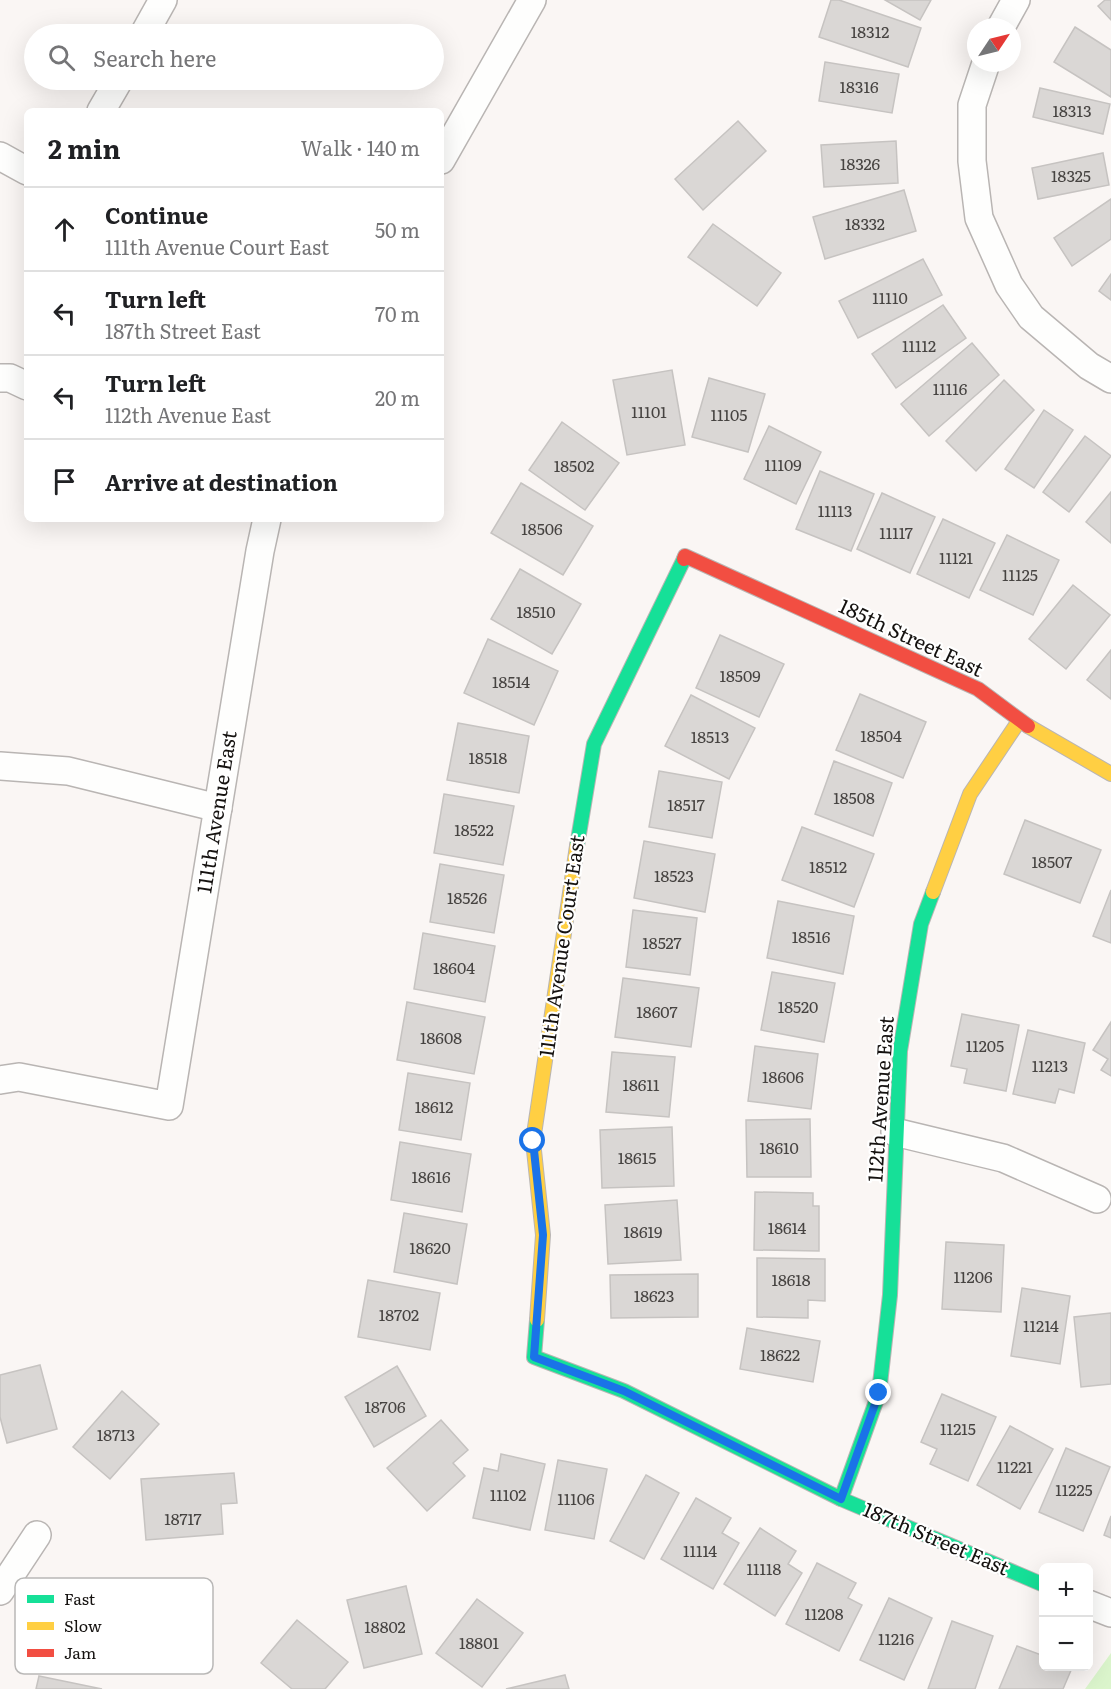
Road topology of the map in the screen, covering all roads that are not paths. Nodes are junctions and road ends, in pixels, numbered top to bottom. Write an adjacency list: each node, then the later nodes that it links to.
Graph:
1 (163, 0): 5 (street)
2 (532, 0): 9 (street)
3 (1016, 0): 4 (street)
4 (1006, 18)
5 (150, 24)
6 (983, 72): 13 (street)
7 (113, 90): 8 (street)
8 (103, 108)
9 (444, 155)
10 (0, 156): 11 (street)
11 (24, 169)
12 (0, 378): 14 (street)
13 (1111, 379)
14 (24, 385)
15 (266, 522): 20 (street, 111th Avenue East)
16 (685, 556): 17 (street, 185th Street East); 24 (street, 111th Avenue Court East)
17 (1019, 721): 19 (street, 185th Street East); 22 (street, 112th Avenue East)
18 (0, 766): 20 (street)
19 (1111, 774)
20 (218, 808): 21 (street, 111th Avenue East)
21 (0, 1080)
22 (896, 1132): 23 (street); 25 (street, 112th Avenue East)
23 (1097, 1199)
24 (534, 1357): 25 (street, 187th Street East)
25 (841, 1499): 27 (street, 187th Street East)
26 (37, 1535): 28 (street)
27 (1039, 1583)
28 (0, 1591)
29 (1093, 1606): 30 (street)
30 (1111, 1613)

